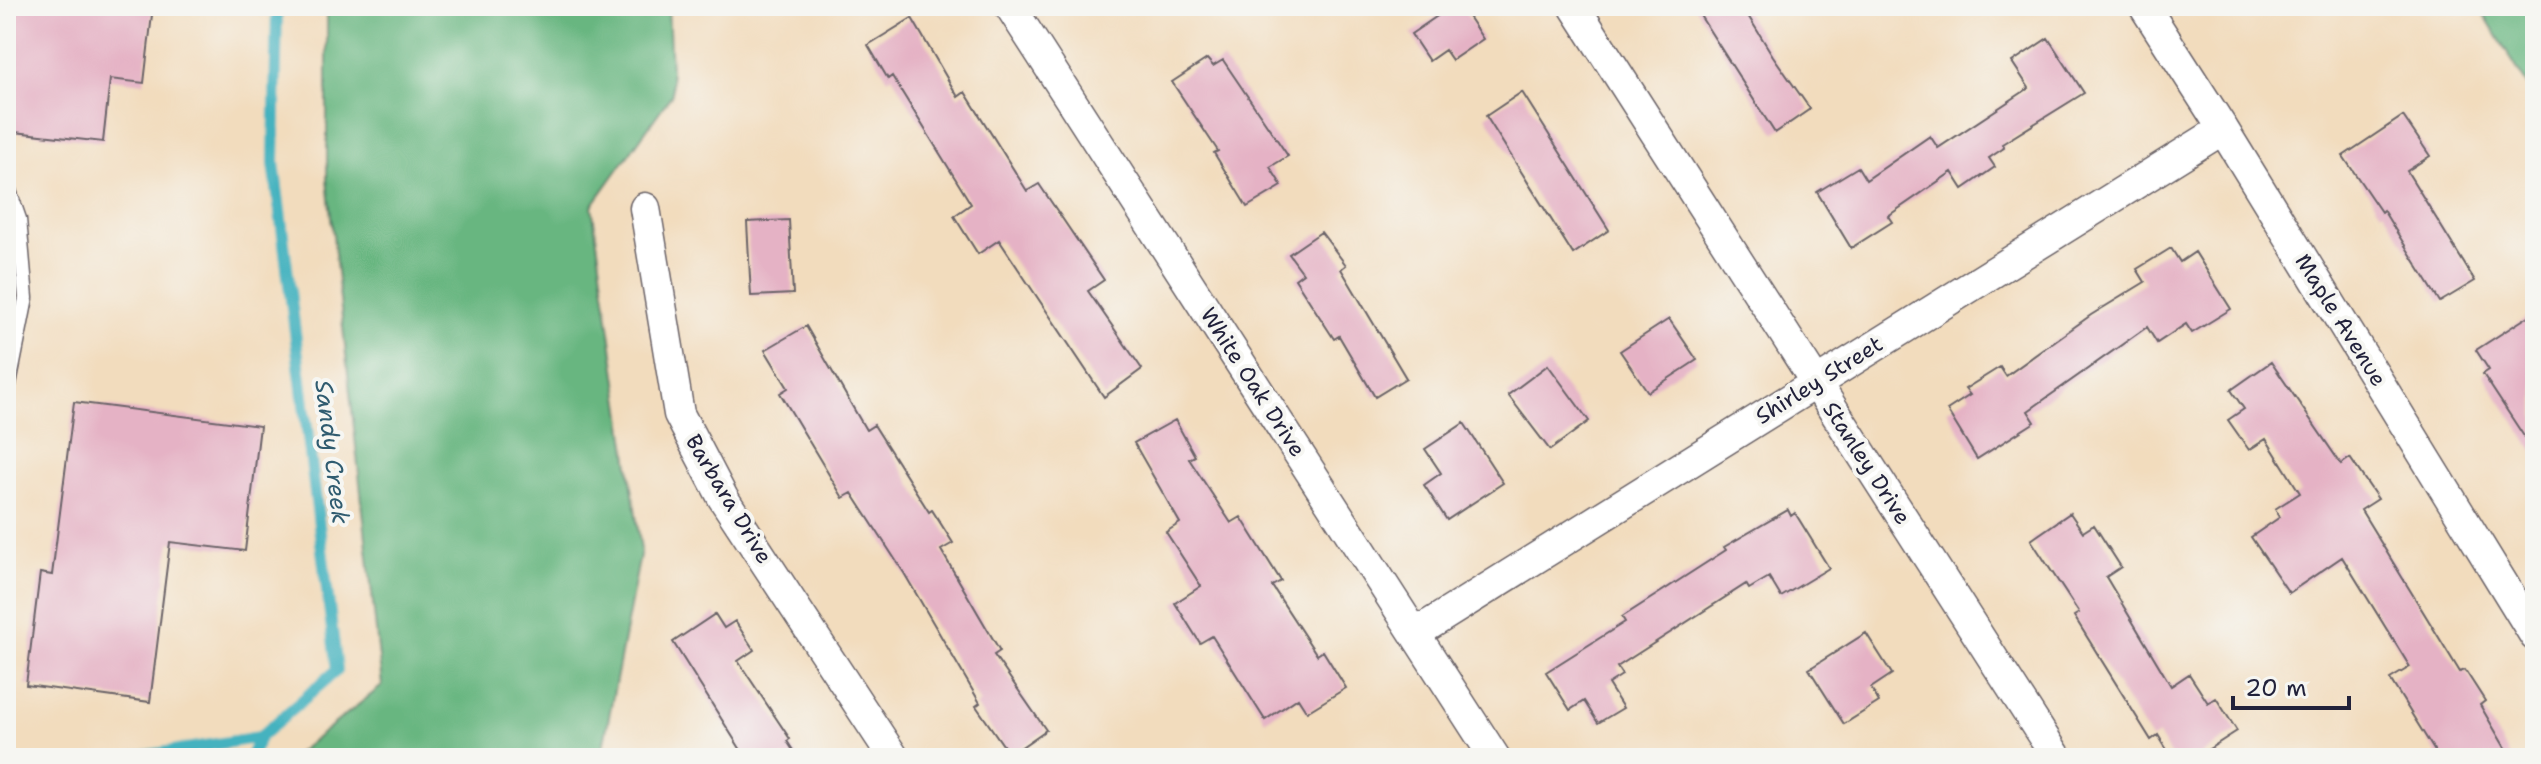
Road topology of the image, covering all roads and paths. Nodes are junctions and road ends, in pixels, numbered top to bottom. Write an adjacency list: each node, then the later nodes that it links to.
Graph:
1 (1010, 6): 9 (street, White Oak Drive)
2 (1574, 6): 7 (street, Stanley Drive)
3 (2144, 6): 4 (street, Maple Avenue)
4 (2223, 129): 7 (street, Shirley Street); 10 (street, Maple Avenue)
5 (6, 182): 8 (lane)
6 (645, 208): 11 (street, Barbara Drive)
7 (1815, 382): 9 (street, Shirley Street); 13 (street, Stanley Drive)
8 (6, 399)
9 (1416, 633): 12 (street, White Oak Drive)
10 (2535, 636)
11 (894, 758)
12 (1495, 758)
13 (2057, 758)

